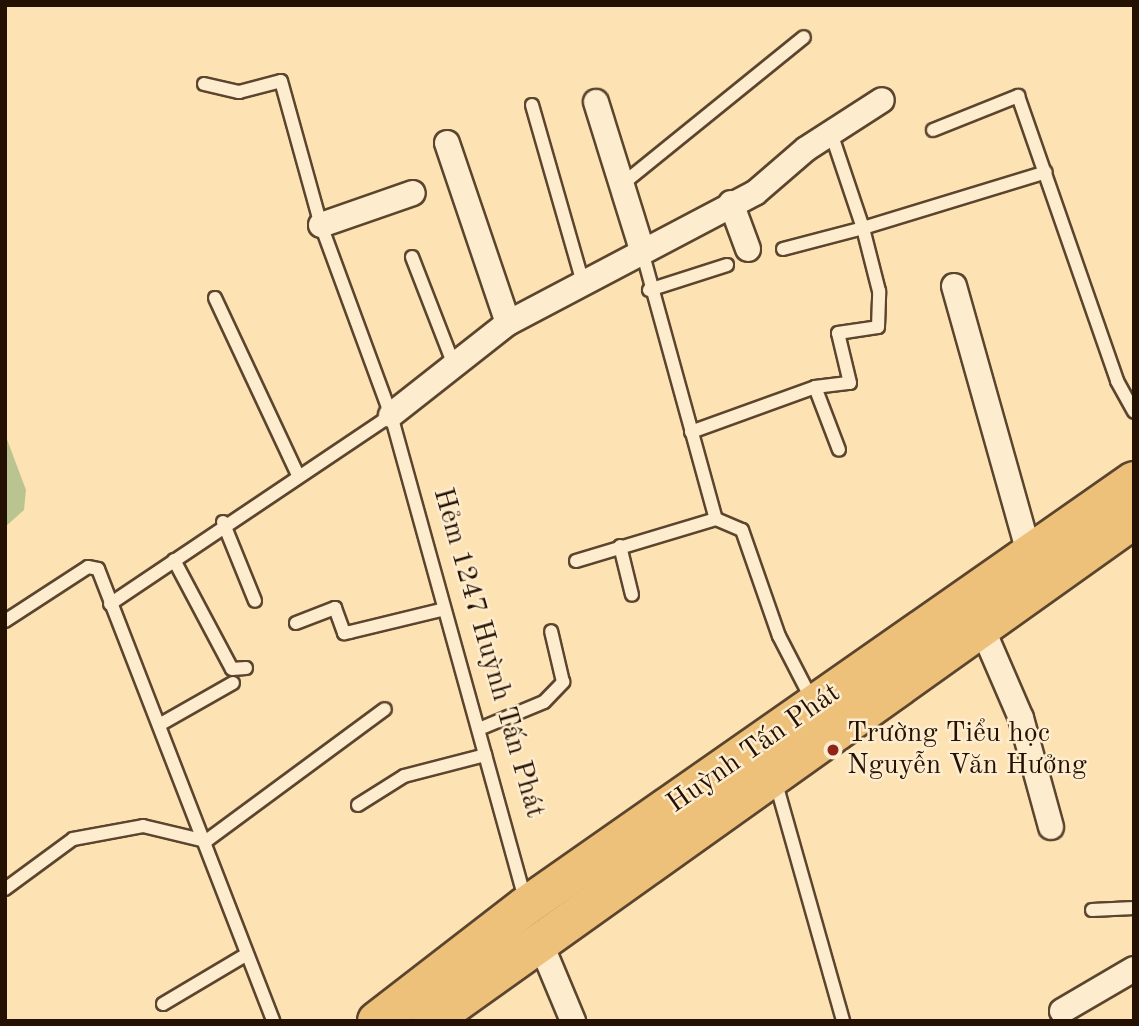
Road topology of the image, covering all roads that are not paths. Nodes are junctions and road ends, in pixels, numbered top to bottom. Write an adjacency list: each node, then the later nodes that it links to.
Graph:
1 (804, 37): 10 (lane)
2 (204, 85): 13 (lane, Hẻm 1247 Huỳnh Tấn Phát)
3 (882, 100): 7 (street)
4 (596, 102): 10 (street)
5 (532, 106): 20 (lane)
6 (933, 130): 9 (lane)
7 (831, 133): 12 (street); 14 (lane)
8 (447, 143): 24 (street)
9 (1046, 172): 14 (lane); 27 (lane)
10 (625, 183): 17 (street)
11 (413, 193): 13 (street)
12 (731, 203): 15 (street); 17 (street)
13 (321, 225): 28 (lane, Hẻm 1247 Huỳnh Tấn Phát)
14 (863, 228): 16 (lane); 26 (lane)
15 (748, 249)
16 (783, 249)
17 (642, 250): 20 (street); 22 (lane)
18 (412, 257): 25 (lane)
19 (727, 265): 22 (lane)
20 (583, 283): 24 (street)
21 (954, 286): 37 (street)
22 (649, 290): 29 (lane)
23 (215, 298): 31 (lane)
24 (508, 323): 25 (street)
25 (455, 369): 28 (street)
26 (815, 387): 29 (lane); 30 (lane)
27 (1134, 412)
28 (391, 415): 31 (lane); 43 (lane, Hẻm 1247 Huỳnh Tấn Phát)
29 (691, 432): 33 (lane)
30 (839, 450)
31 (298, 473): 35 (lane)
32 (1134, 481): 37 (main road, Huỳnh Tấn Phát)
33 (716, 519): 36 (lane); 50 (lane)
34 (1134, 519): 46 (main road, Huỳnh Tấn Phát)
35 (223, 522): 38 (lane); 41 (lane)
36 (620, 546): 39 (lane); 40 (lane)
37 (1029, 553): 50 (main road, Huỳnh Tấn Phát)
38 (174, 560): 42 (lane); 48 (lane)
39 (576, 561)
40 (632, 595)
41 (255, 601)
42 (110, 604): 44 (lane); 52 (lane)
43 (441, 610): 45 (lane); 53 (lane, Hẻm 1247 Huỳnh Tấn Phát)
44 (5, 621)
45 (296, 623)
46 (982, 628): 55 (main road, Huỳnh Tấn Phát); 57 (street)
47 (551, 632): 53 (lane)
48 (246, 668)
49 (233, 683): 52 (lane)
50 (816, 707): 55 (main road, Huỳnh Tấn Phát)
51 (386, 709): 58 (lane)
52 (159, 725): 58 (lane)
53 (479, 729): 54 (lane, Hẻm 1247 Huỳnh Tấn Phát)
54 (485, 755): 56 (lane); 60 (lane, Hẻm 1247 Huỳnh Tấn Phát)
55 (765, 762): 60 (main road, Huỳnh Tấn Phát); 63 (main road, Huỳnh Tấn Phát); 72 (lane)
56 (358, 805)
57 (1051, 827)
58 (206, 841): 59 (lane); 64 (lane)
59 (5, 889)
60 (526, 906): 69 (main road, Huỳnh Tấn Phát)
61 (1134, 908): 62 (lane)
62 (1092, 910)
63 (540, 942): 70 (main road, Huỳnh Tấn Phát); 71 (street)
64 (244, 956): 66 (lane); 68 (lane)
65 (1134, 969): 67 (street)
66 (163, 1004)
67 (1062, 1011)
68 (273, 1021)
69 (377, 1021)
70 (430, 1021)
71 (573, 1021)
72 (843, 1021)

